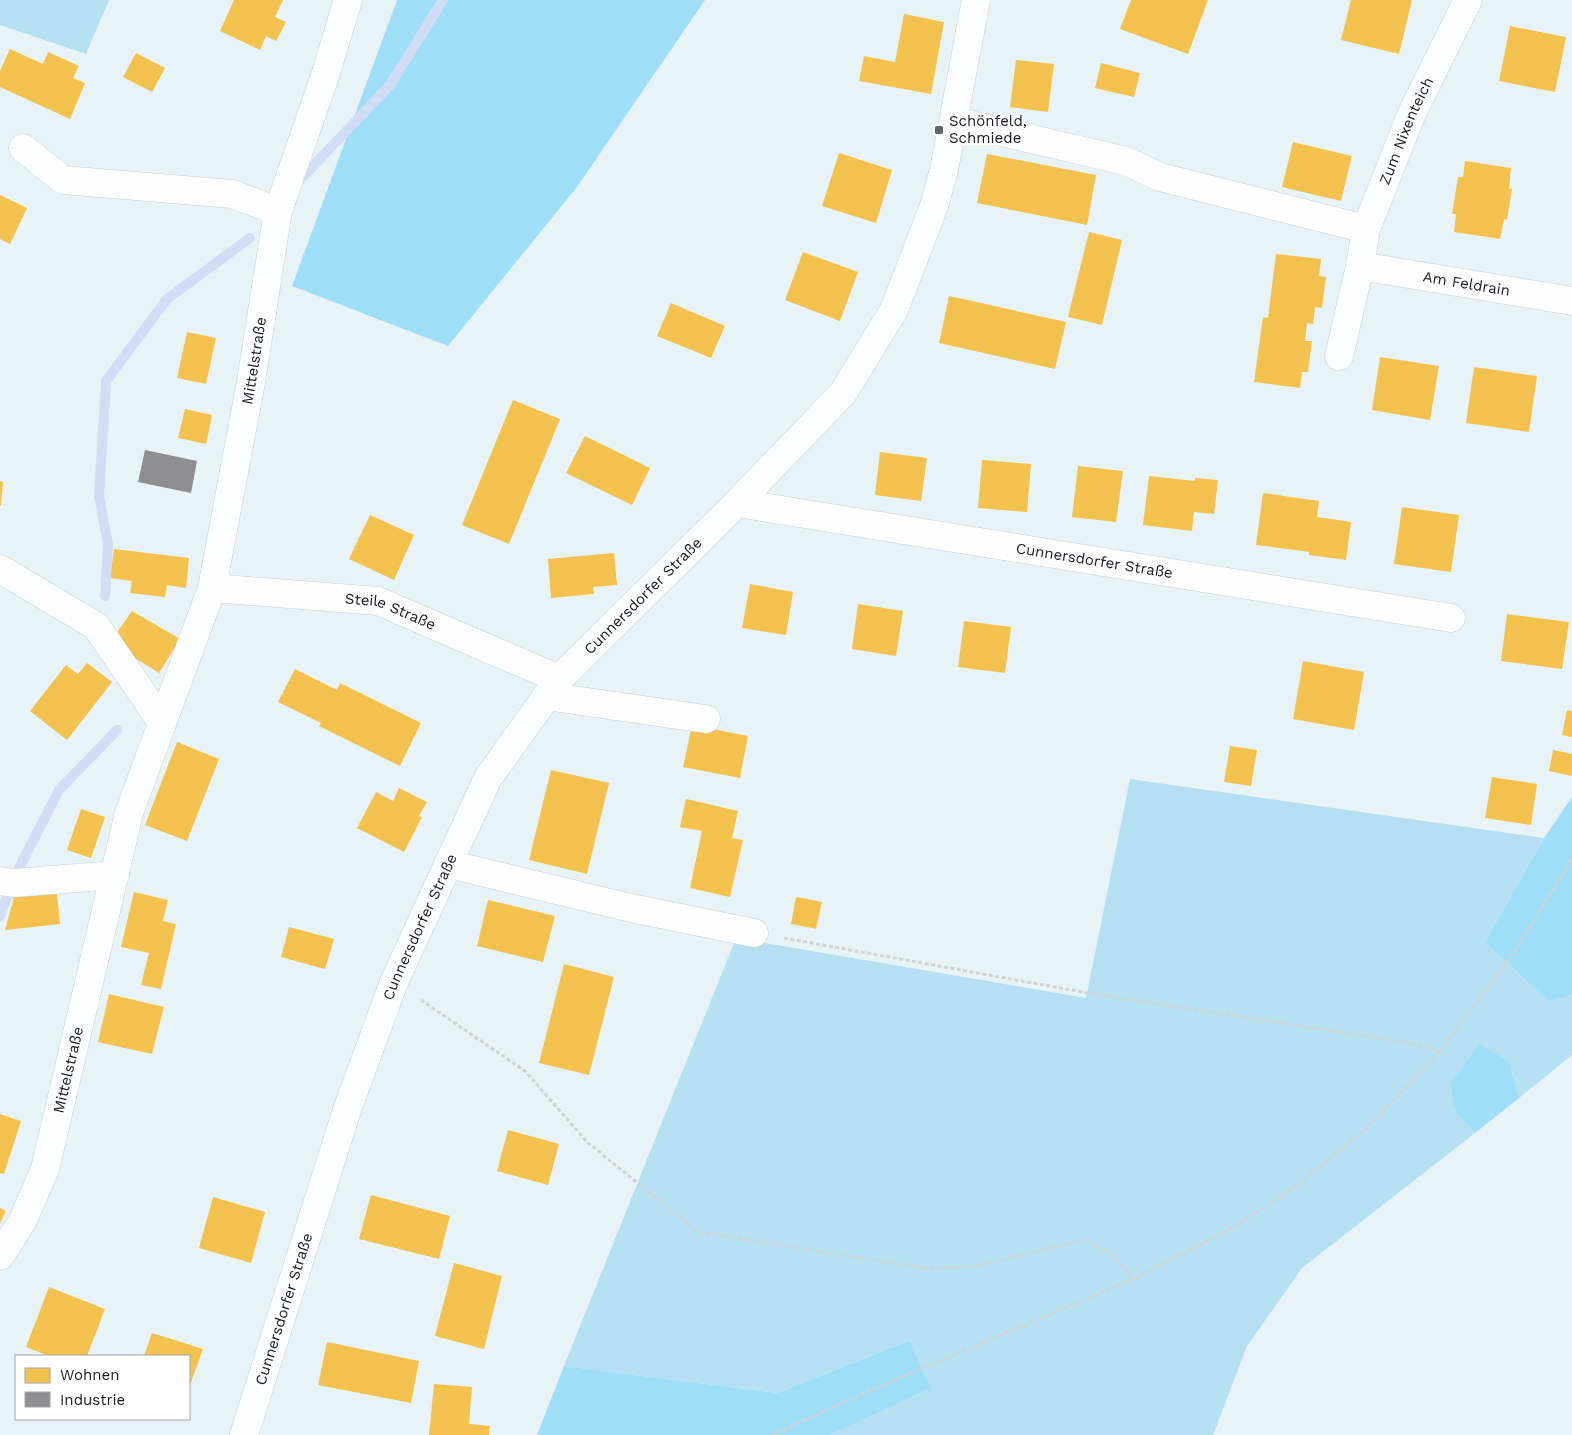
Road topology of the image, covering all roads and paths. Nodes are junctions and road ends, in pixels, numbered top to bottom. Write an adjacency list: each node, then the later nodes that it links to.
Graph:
1 (348, 0): 6 (street, Mittelstraße)
2 (976, 0): 4 (street, Cunnersdorfer Straße)
3 (1468, 0): 7 (street, Zum Nixenteich)
4 (954, 120): 7 (street); 11 (street, Cunnersdorfer Straße)
5 (23, 148): 6 (street)
6 (278, 211): 13 (street, Mittelstraße)
7 (1366, 229): 8 (street, Zum Nixenteich)
8 (1360, 266): 9 (street, Am Feldrain); 10 (street, Zum Nixenteich)
9 (1572, 301)
10 (1339, 356)
11 (737, 503): 14 (street, Cunnersdorfer Straße); 15 (street, Cunnersdorfer Straße)
12 (0, 569): 17 (street)
13 (212, 588): 15 (street, Steile Straße); 17 (street, Mittelstraße)
14 (1451, 618)
15 (552, 687): 16 (street, Steile Straße); 19 (street, Cunnersdorfer Straße)
16 (706, 719)
17 (162, 722): 20 (street, Mittelstraße)
18 (1572, 859): 24 (path)
19 (448, 864): 22 (street); 23 (street, Cunnersdorfer Straße)
20 (115, 875): 21 (street); 25 (street, Mittelstraße)
21 (0, 881)
22 (754, 933): 24 (path)
23 (394, 982): 26 (path); 27 (street, Cunnersdorfer Straße)
24 (1440, 1051): 26 (path)
25 (0, 1256)
26 (1133, 1279): 28 (path)
27 (244, 1435)
28 (772, 1435)

